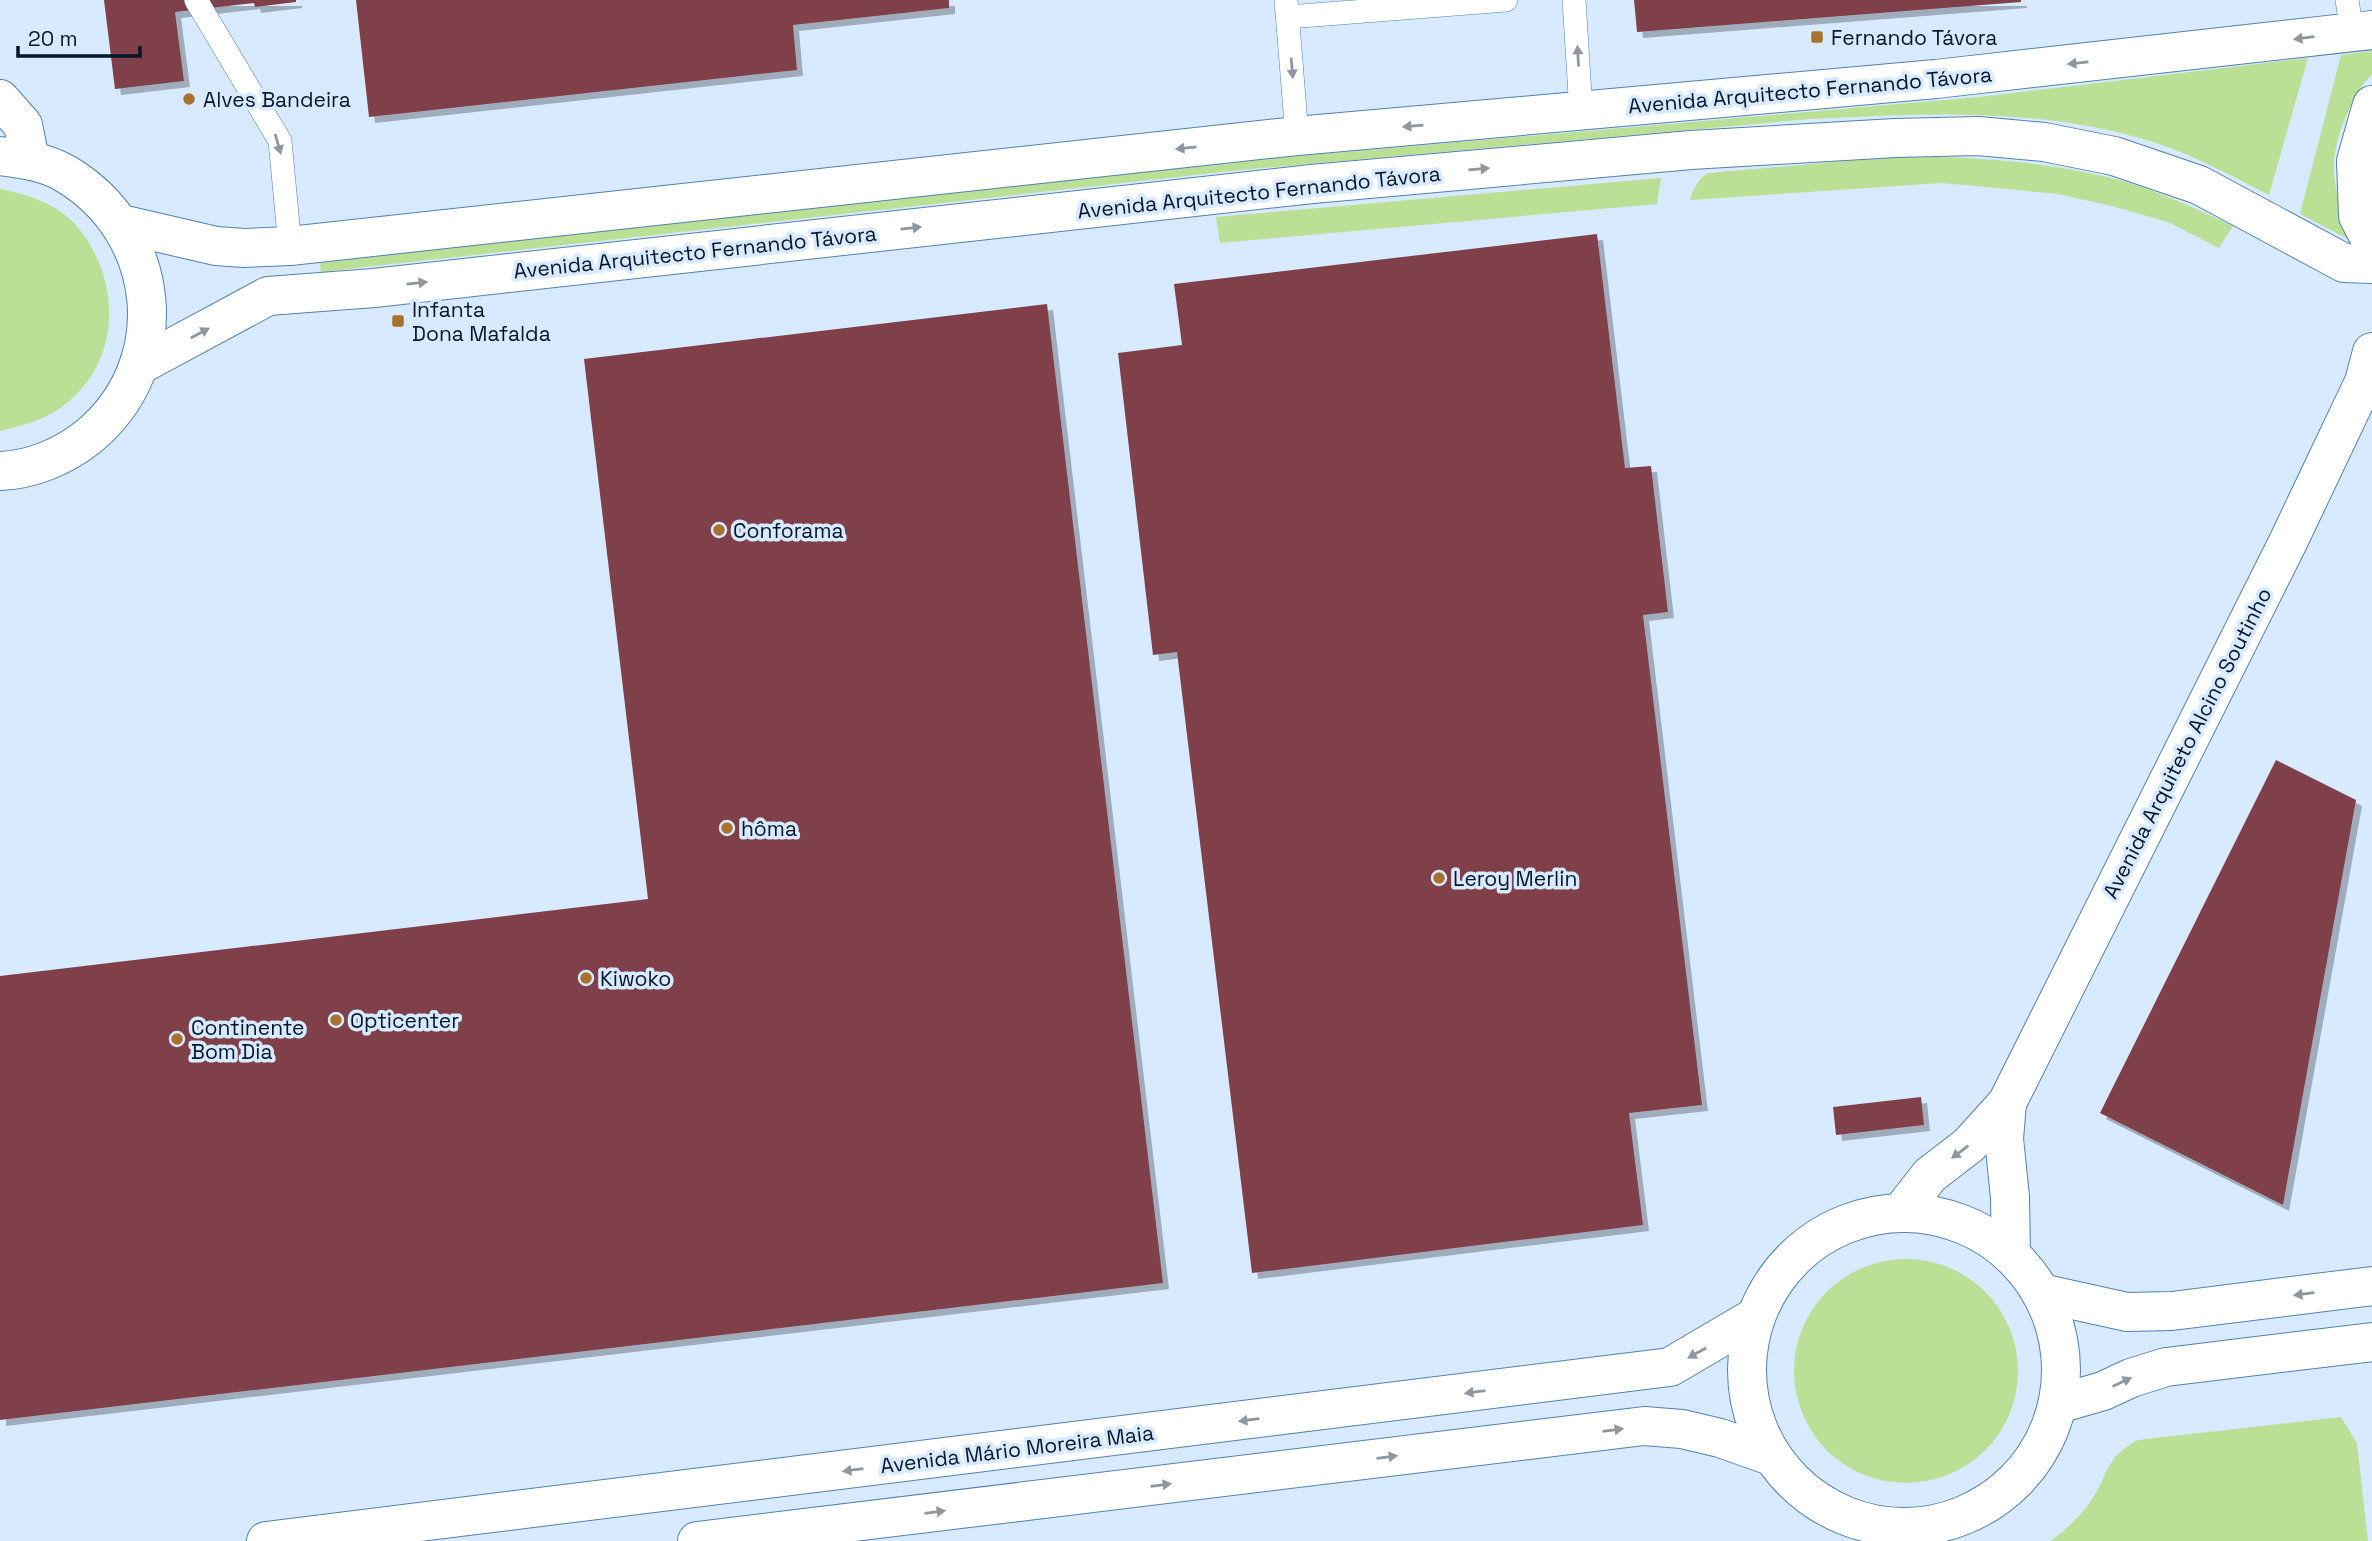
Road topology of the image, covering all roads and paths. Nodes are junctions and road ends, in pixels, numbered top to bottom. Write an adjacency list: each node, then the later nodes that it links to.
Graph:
1 (196, 0): 13 (lane, one-way to 13)
2 (1506, 0): 4 (lane)
3 (1574, 0): 8 (lane, one-way to 3)
4 (1287, 8): 9 (lane, one-way to 9)
5 (2357, 20): 8 (main road, Avenida Arquitecto Fernando Távora, one-way to 8)
6 (0, 99): 10 (main road)
7 (2372, 105): 12 (main road)
8 (1581, 111): 9 (main road, Avenida Arquitecto Fernando Távora, one-way to 9)
9 (1297, 136): 13 (main road, Avenida Arquitecto Fernando Távora, one-way to 13)
10 (15, 158): 11 (main road)
11 (121, 224): 13 (main road, Avenida Arquitecto Fernando Távora); 15 (main road)
12 (2372, 243)
13 (290, 246)
14 (2372, 264): 15 (main road, Avenida Arquitecto Fernando Távora, one-way to 14)
15 (140, 365): 17 (main road)
16 (2369, 370): 18 (main road, Avenida Arquiteto Alcino Soutinho)
17 (0, 471)
18 (2007, 1103): 19 (main road, Avenida Arquiteto Alcino Soutinho, one-way to 19); 20 (main road, Avenida Arquiteto Alcino Soutinho)
19 (1901, 1212): 20 (main road); 23 (main road)
20 (2011, 1255): 22 (main road)
21 (2372, 1286): 22 (main road, one-way to 22)
22 (2041, 1293): 25 (main road)
23 (1755, 1317): 26 (main road); 29 (main road, Avenida Mário Moreira Maia, one-way to 29)
24 (2372, 1342): 25 (main road, one-way to 24)
25 (2058, 1404): 27 (main road)
26 (1771, 1456): 28 (main road); 30 (main road, one-way to 26)
27 (1980, 1524): 28 (main road)
28 (1856, 1530)
29 (266, 1541)
30 (697, 1541)

